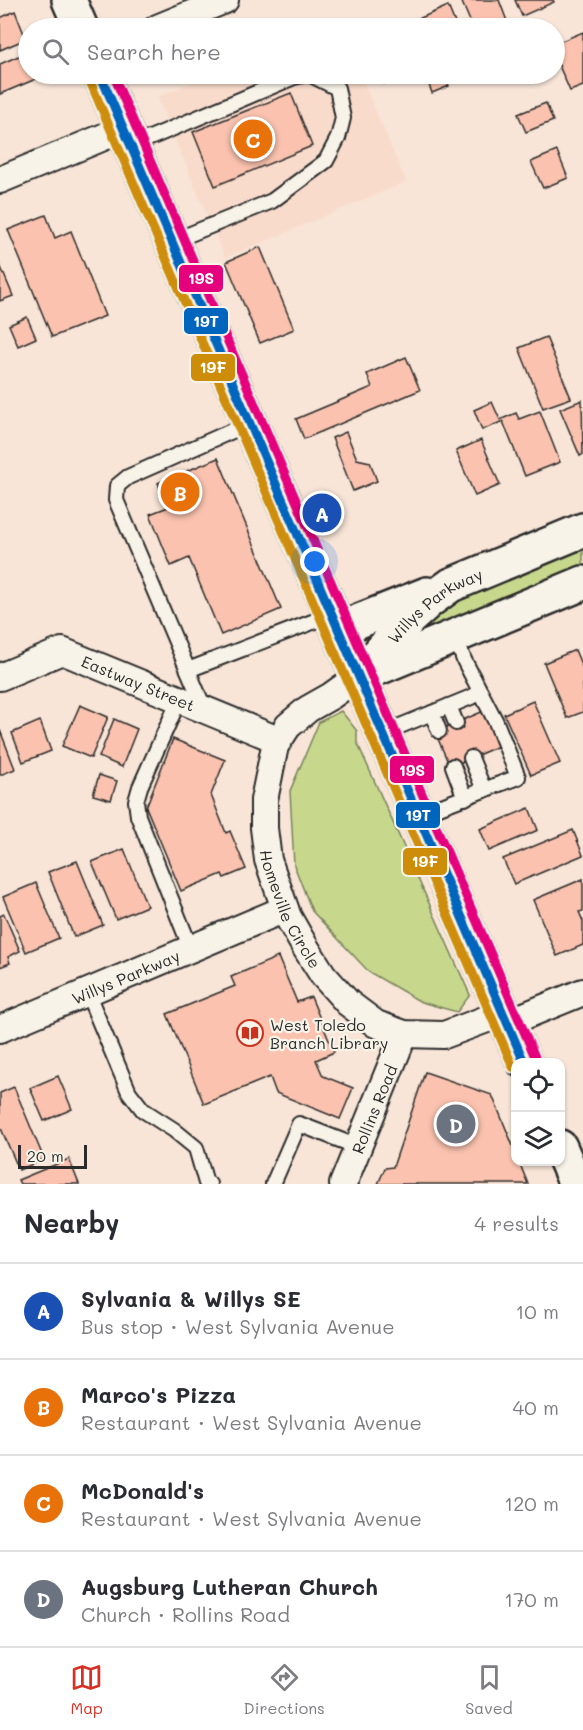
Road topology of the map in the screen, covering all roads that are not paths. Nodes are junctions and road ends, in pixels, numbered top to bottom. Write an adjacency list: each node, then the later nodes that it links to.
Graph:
1 (69, 0): 3 (main road)
2 (225, 0): 4 (street)
3 (77, 18)
4 (181, 18)
5 (104, 84): 8 (main road)
6 (275, 84): 8 (lane)
7 (329, 84): 10 (lane)
8 (127, 137): 9 (street); 10 (main road)
9 (0, 180)
10 (172, 242): 11 (main road)
11 (250, 423): 15 (main road); 17 (lane)
12 (583, 530): 14 (main road, Willys Parkway)
13 (583, 583): 16 (main road, Willys Parkway)
14 (451, 585): 15 (main road); 18 (main road, Willys Parkway)
15 (336, 622): 17 (lane); 18 (main road)
16 (455, 636): 18 (main road, Willys Parkway); 20 (lane)
17 (188, 670): 23 (lane)
18 (359, 676): 27 (main road); 28 (street, Homeville Circle)
19 (0, 677): 21 (street, Eastway Street)
20 (481, 693): 22 (lane); 31 (lane)
21 (179, 700): 23 (street, Eastway Street); 35 (lane)
22 (449, 706): 24 (lane); 25 (lane)
23 (205, 710): 28 (street, Eastway Street)
24 (432, 713): 26 (lane); 27 (lane)
25 (456, 723)
26 (439, 731)
27 (383, 733): 33 (main road)
28 (278, 740): 34 (street, Homeville Circle)
29 (471, 758): 31 (lane)
30 (453, 766): 32 (lane)
31 (484, 790): 32 (lane)
32 (465, 798): 33 (lane)
33 (418, 815): 38 (main road)
34 (285, 909): 35 (street, Willys Parkway); 40 (street, Homeville Circle)
35 (191, 949): 36 (street, Willys Parkway)
36 (87, 992): 39 (street, Willys Parkway); 44 (lane)
37 (583, 992): 38 (street, Homeville Circle)
38 (505, 1018): 40 (street, Homeville Circle); 41 (main road)
39 (0, 1029)
40 (404, 1034): 42 (street, Rollins Road)
41 (522, 1058)
42 (358, 1147): 45 (lane); 46 (street, Rollins Road)
43 (565, 1157): 47 (main road)
44 (209, 1184)
45 (273, 1184)
46 (343, 1184)
47 (576, 1184)

